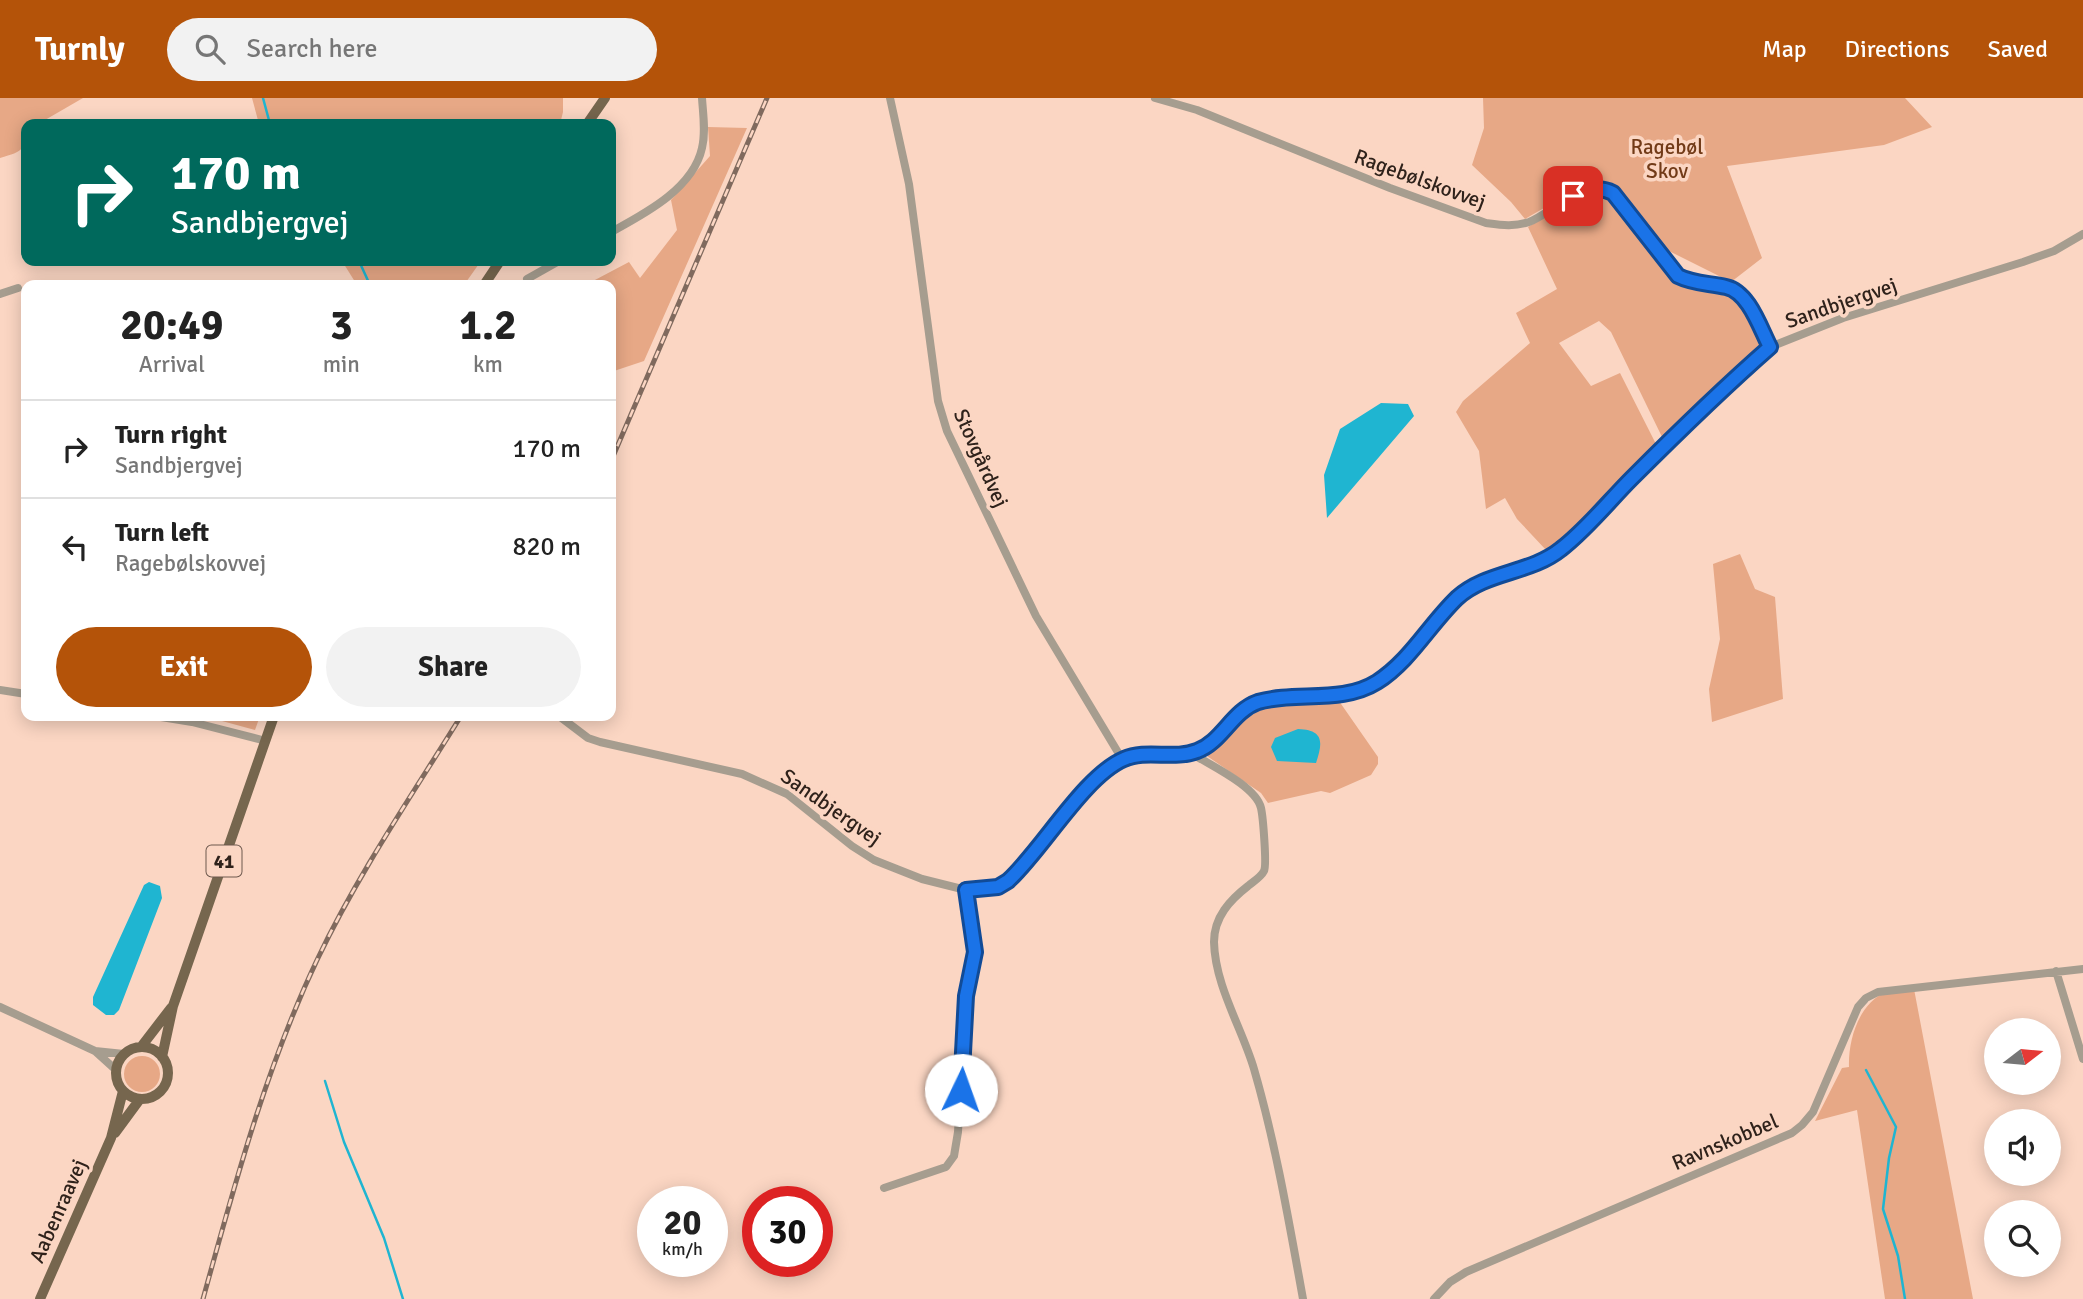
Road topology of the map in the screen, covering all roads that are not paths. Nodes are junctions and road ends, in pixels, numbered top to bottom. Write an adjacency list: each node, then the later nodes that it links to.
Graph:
1 (605, 98): 5 (main road)
2 (702, 98): 6 (street)
3 (890, 98): 20 (street, Stovgårdvej)
4 (1154, 98): 12 (street, Ragebølskovvej)
5 (590, 119)
6 (616, 229)
7 (2083, 234): 12 (street, Sandbjergvej)
8 (550, 266): 9 (street)
9 (527, 279)
10 (18, 288): 11 (street)
11 (0, 294)
12 (1770, 347): 19 (street, Sandbjergvej)
13 (0, 690): 14 (street)
14 (21, 693)
15 (186, 721): 18 (street)
16 (272, 721): 18 (main road, 41)
17 (566, 721): 21 (street, Sandbjergvej)
18 (266, 741): 24 (main road, 41)
19 (1194, 752): 20 (street); 37 (street)
20 (1122, 759): 21 (street, Sandbjergvej)
21 (966, 890): 35 (street)
22 (2083, 969): 23 (street, Ravnskobbel)
23 (2056, 971): 30 (street); 38 (street, Ravnskobbel)
24 (173, 1006): 26 (main road, 41); 29 (main road, 41)
25 (0, 1007): 27 (street)
26 (141, 1047): 28 (main road, 41); 29 (main road)
27 (95, 1051): 28 (street); 31 (street)
28 (124, 1054): 31 (main road)
29 (162, 1057): 33 (main road, 41)
30 (2083, 1059)
31 (116, 1070): 32 (main road)
32 (123, 1091): 33 (main road); 34 (main road, Aabenraavej / 41)
33 (139, 1099): 34 (main road, Aabenraavej / 41)
34 (111, 1138): 36 (main road, Aabenraavej / 41)
35 (884, 1188)
36 (40, 1299)
37 (1303, 1299)
38 (1434, 1299)

